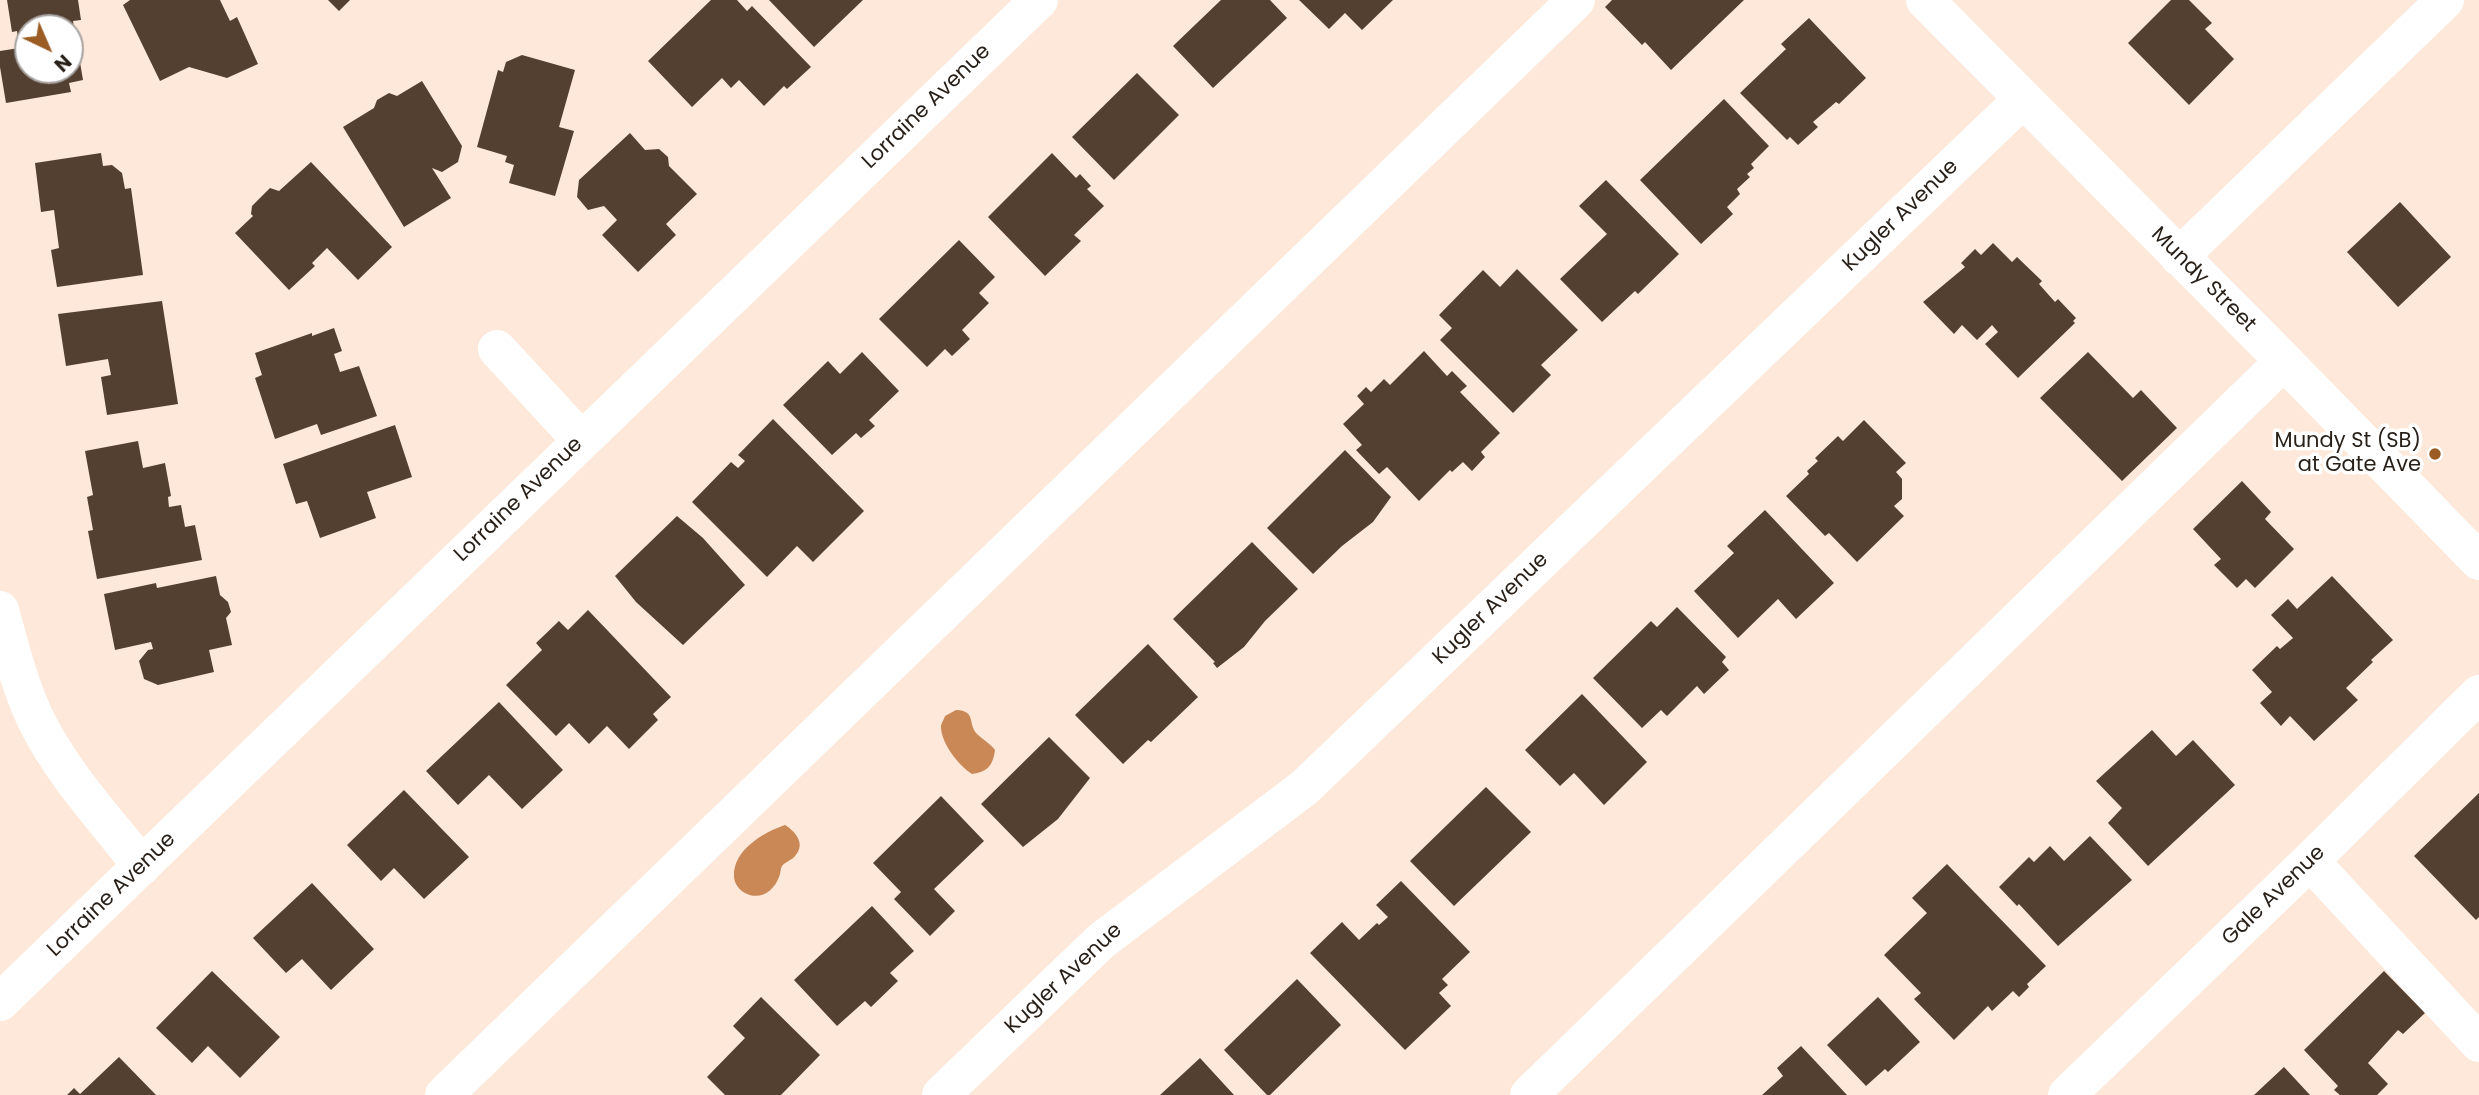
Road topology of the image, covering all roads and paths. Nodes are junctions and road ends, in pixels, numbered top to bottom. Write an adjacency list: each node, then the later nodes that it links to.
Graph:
1 (1039, 0): 9 (street, Lorraine Avenue)
2 (1576, 0): 17 (street)
3 (1925, 0): 5 (street, Mundy Street)
4 (2445, 0): 6 (street)
5 (2022, 99): 6 (street, Mundy Street); 18 (street, Kugler Avenue)
6 (2179, 257): 8 (street, Mundy Street)
7 (497, 349): 9 (street)
8 (2284, 361): 10 (street, Mundy Street); 19 (street)
9 (581, 440): 14 (street, Lorraine Avenue)
10 (2479, 561)
11 (0, 610): 14 (street)
12 (2479, 694): 13 (street, Gale Avenue)
13 (2310, 861): 16 (street); 20 (street, Gale Avenue)
14 (142, 866): 15 (street, Lorraine Avenue)
15 (0, 1002)
16 (2479, 1043)
17 (444, 1095)
18 (941, 1095)
19 (1529, 1095)
20 (2067, 1095)

